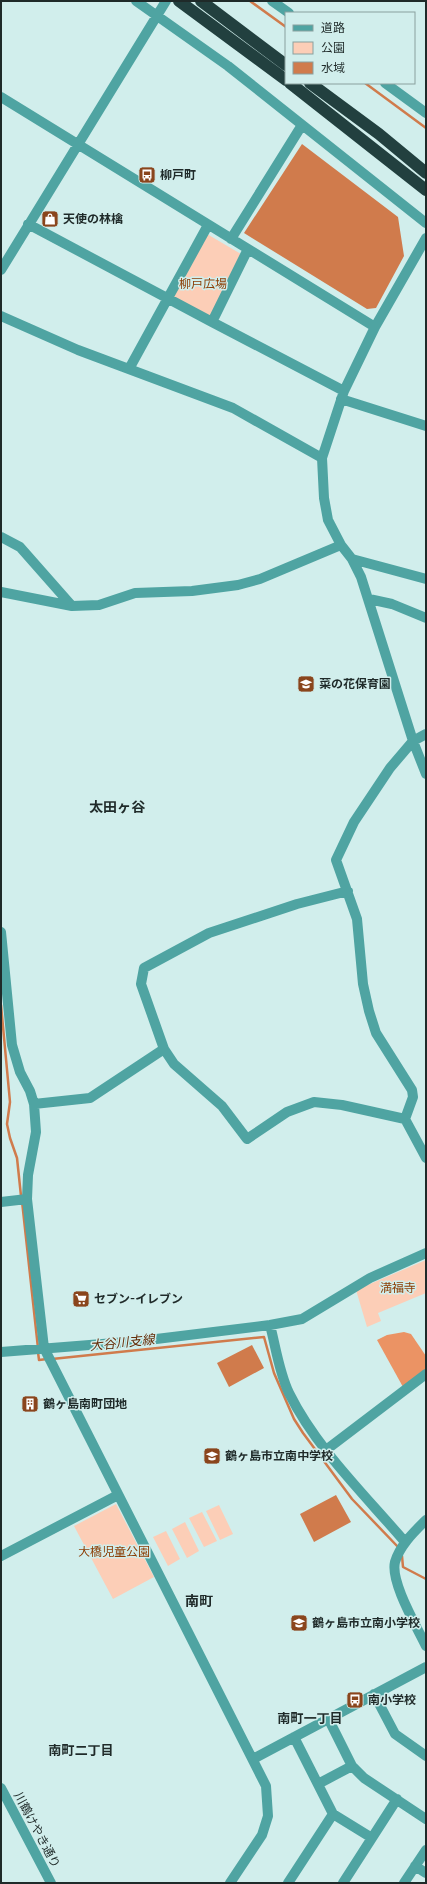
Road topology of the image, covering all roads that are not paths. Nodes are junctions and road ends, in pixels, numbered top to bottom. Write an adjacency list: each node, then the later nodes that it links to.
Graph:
1 (136, 1): 7 (street)
2 (166, 1): 7 (street)
3 (201, 1): 8 (highway)
4 (272, 1): 6 (street)
5 (180, 2): 9 (highway)
6 (288, 12)
7 (158, 15): 15 (street); 16 (street)
8 (285, 64)
9 (285, 79)
10 (291, 84): 18 (highway)
11 (311, 84): 17 (highway)
12 (386, 84): 14 (street)
13 (1, 96): 16 (street)
14 (426, 113)
15 (302, 125): 19 (street); 23 (street)
16 (78, 144): 20 (street); 21 (street)
17 (426, 173)
18 (426, 190)
19 (426, 223)
20 (28, 224): 25 (street); 26 (street)
21 (208, 225): 23 (street); 26 (street)
22 (426, 238): 29 (street)
23 (231, 239): 24 (street)
24 (248, 249): 28 (street); 29 (street)
25 (1, 270)
26 (168, 299): 28 (street); 30 (street)
27 (1, 316): 30 (street)
28 (212, 322): 31 (street)
29 (375, 327): 31 (street)
30 (129, 369): 33 (street)
31 (343, 395): 32 (street); 33 (street)
32 (426, 426)
33 (322, 458): 35 (street)
34 (1, 537): 40 (street)
35 (341, 546): 36 (street); 40 (street)
36 (352, 559): 37 (street); 39 (street)
37 (426, 579)
38 (1, 592): 40 (street)
39 (369, 599): 41 (street); 43 (street)
40 (72, 606)
41 (426, 618)
42 (426, 734): 43 (street)
43 (413, 741): 44 (street); 45 (street)
44 (426, 774)
45 (348, 891): 47 (street); 49 (street)
46 (1, 932): 48 (street)
47 (164, 1049): 48 (street); 49 (street)
48 (34, 1104): 51 (street)
49 (406, 1118): 50 (street)
50 (426, 1158)
51 (27, 1200): 52 (street); 55 (street)
52 (1, 1202)
53 (426, 1254): 54 (street)
54 (270, 1325): 55 (street); 58 (street)
55 (46, 1351): 56 (street); 59 (street)
56 (1, 1352)
57 (426, 1374): 58 (street)
58 (326, 1450): 61 (street)
59 (118, 1495): 62 (street); 69 (street)
60 (426, 1520): 61 (street)
61 (405, 1542): 63 (street)
62 (2, 1553)
63 (426, 1646)
64 (426, 1667): 65 (street)
65 (374, 1694): 66 (street); 68 (street)
66 (328, 1718): 67 (street); 70 (street)
67 (294, 1737): 69 (street); 71 (street)
68 (426, 1756)
69 (253, 1759): 81 (street)
70 (352, 1766): 71 (street); 73 (street)
71 (318, 1784): 74 (street)
72 (1, 1788): 80 (street, 川鶴けやき通り)
73 (397, 1799): 75 (street); 76 (street)
74 (333, 1814): 76 (street); 82 (street)
75 (426, 1819)
76 (372, 1838): 83 (street)
77 (426, 1850): 78 (street)
78 (415, 1866): 79 (street); 84 (street)
79 (426, 1873)
80 (51, 1883)
81 (230, 1883)
82 (288, 1883)
83 (343, 1883)
84 (404, 1883)

